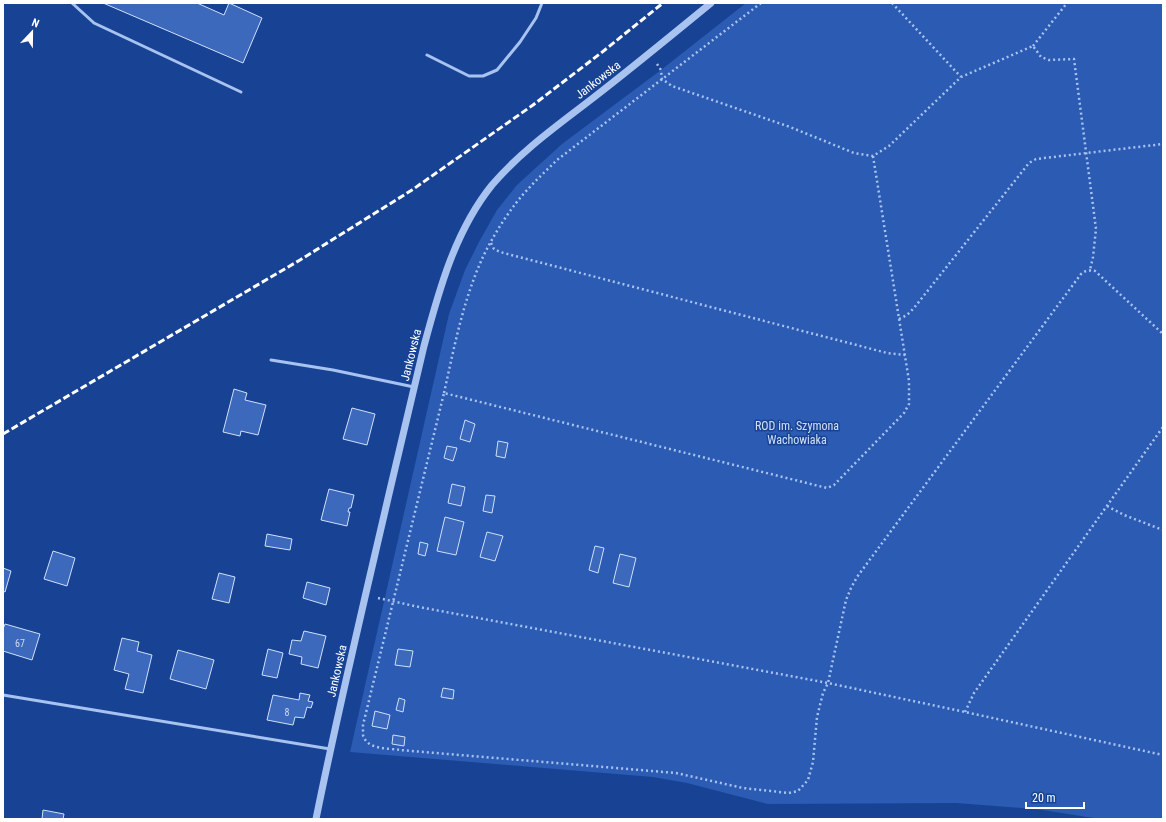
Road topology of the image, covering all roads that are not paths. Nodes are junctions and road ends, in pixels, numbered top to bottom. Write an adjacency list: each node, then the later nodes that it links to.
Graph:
1 (72, 3): 5 (lane)
2 (542, 3): 4 (lane)
3 (711, 3): 7 (street, Jankowska)
4 (427, 55)
5 (241, 92)
6 (271, 360): 7 (lane)
7 (414, 387): 9 (street, Jankowska)
8 (3, 695): 9 (lane)
9 (330, 749): 10 (street, Jankowska)
10 (316, 819)

